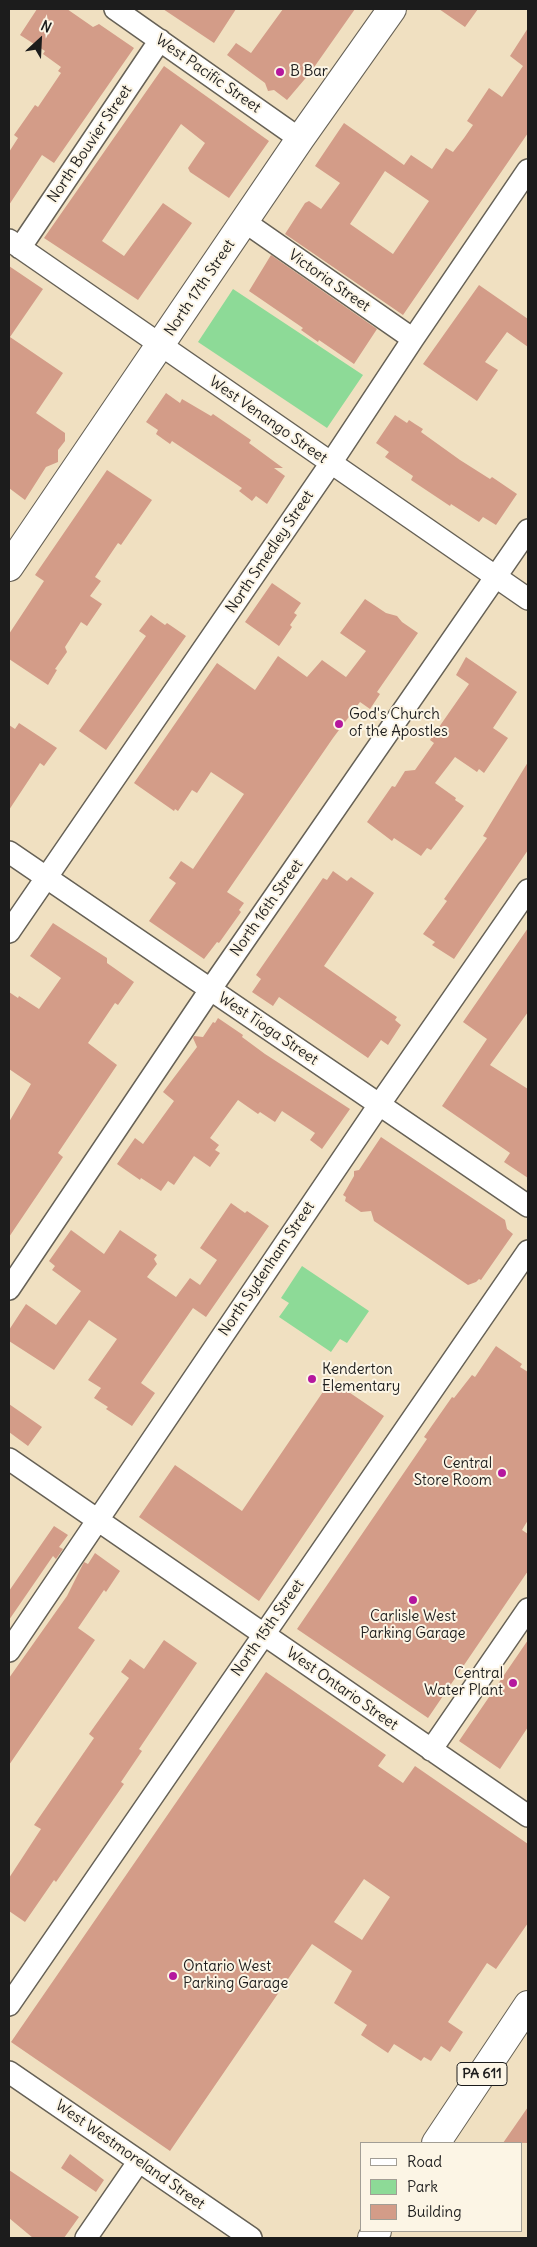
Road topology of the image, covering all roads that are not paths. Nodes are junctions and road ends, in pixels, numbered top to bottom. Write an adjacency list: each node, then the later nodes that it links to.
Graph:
1 (115, 9): 3 (street, West Pacific Street)
2 (392, 9): 4 (street, North 17th Street)
3 (160, 40): 4 (street, West Pacific Street); 7 (street, North Bouvier Street)
4 (300, 139): 6 (street, North 17th Street)
5 (528, 170): 8 (street, North Smedley Street)
6 (245, 222): 8 (street, Victoria Street); 9 (street, North 17th Street)
7 (14, 244): 9 (street, West Venango Street)
8 (413, 339): 10 (street, North Smedley Street)
9 (161, 345): 10 (street, West Venango Street); 12 (street, North 17th Street)
10 (331, 463): 13 (street, West Venango Street); 16 (street, North Smedley Street)
11 (528, 530): 13 (street, North 16th Street)
12 (12, 558)
13 (496, 577): 14 (street, West Venango Street); 19 (street, North 16th Street)
14 (528, 599)
15 (9, 852): 16 (street, West Tioga Street)
16 (46, 878): 18 (street, North Smedley Street); 19 (street, West Tioga Street)
17 (528, 890): 20 (street, North Sydenham Street)
18 (9, 932)
19 (210, 990): 20 (street, West Tioga Street); 23 (street, North 16th Street)
20 (380, 1105): 21 (street, West Tioga Street); 25 (street, North Sydenham Street)
21 (528, 1206)
22 (528, 1251): 27 (street, North 15th Street)
23 (9, 1289)
24 (9, 1459): 25 (street, West Ontario Street)
25 (96, 1520): 27 (street, West Ontario Street); 28 (street, North Sydenham Street)
26 (528, 1608): 29 (street)
27 (264, 1634): 29 (street, West Ontario Street); 31 (street, North 15th Street)
28 (9, 1651)
29 (431, 1750): 30 (street, West Ontario Street)
30 (528, 1816)
31 (9, 2005)
32 (528, 2006): 34 (street, PA 611)
33 (9, 2072): 35 (street, West Westmoreland Street)
34 (437, 2142)
35 (139, 2161): 36 (street); 37 (street, West Westmoreland Street)
36 (86, 2238)
37 (251, 2238)

